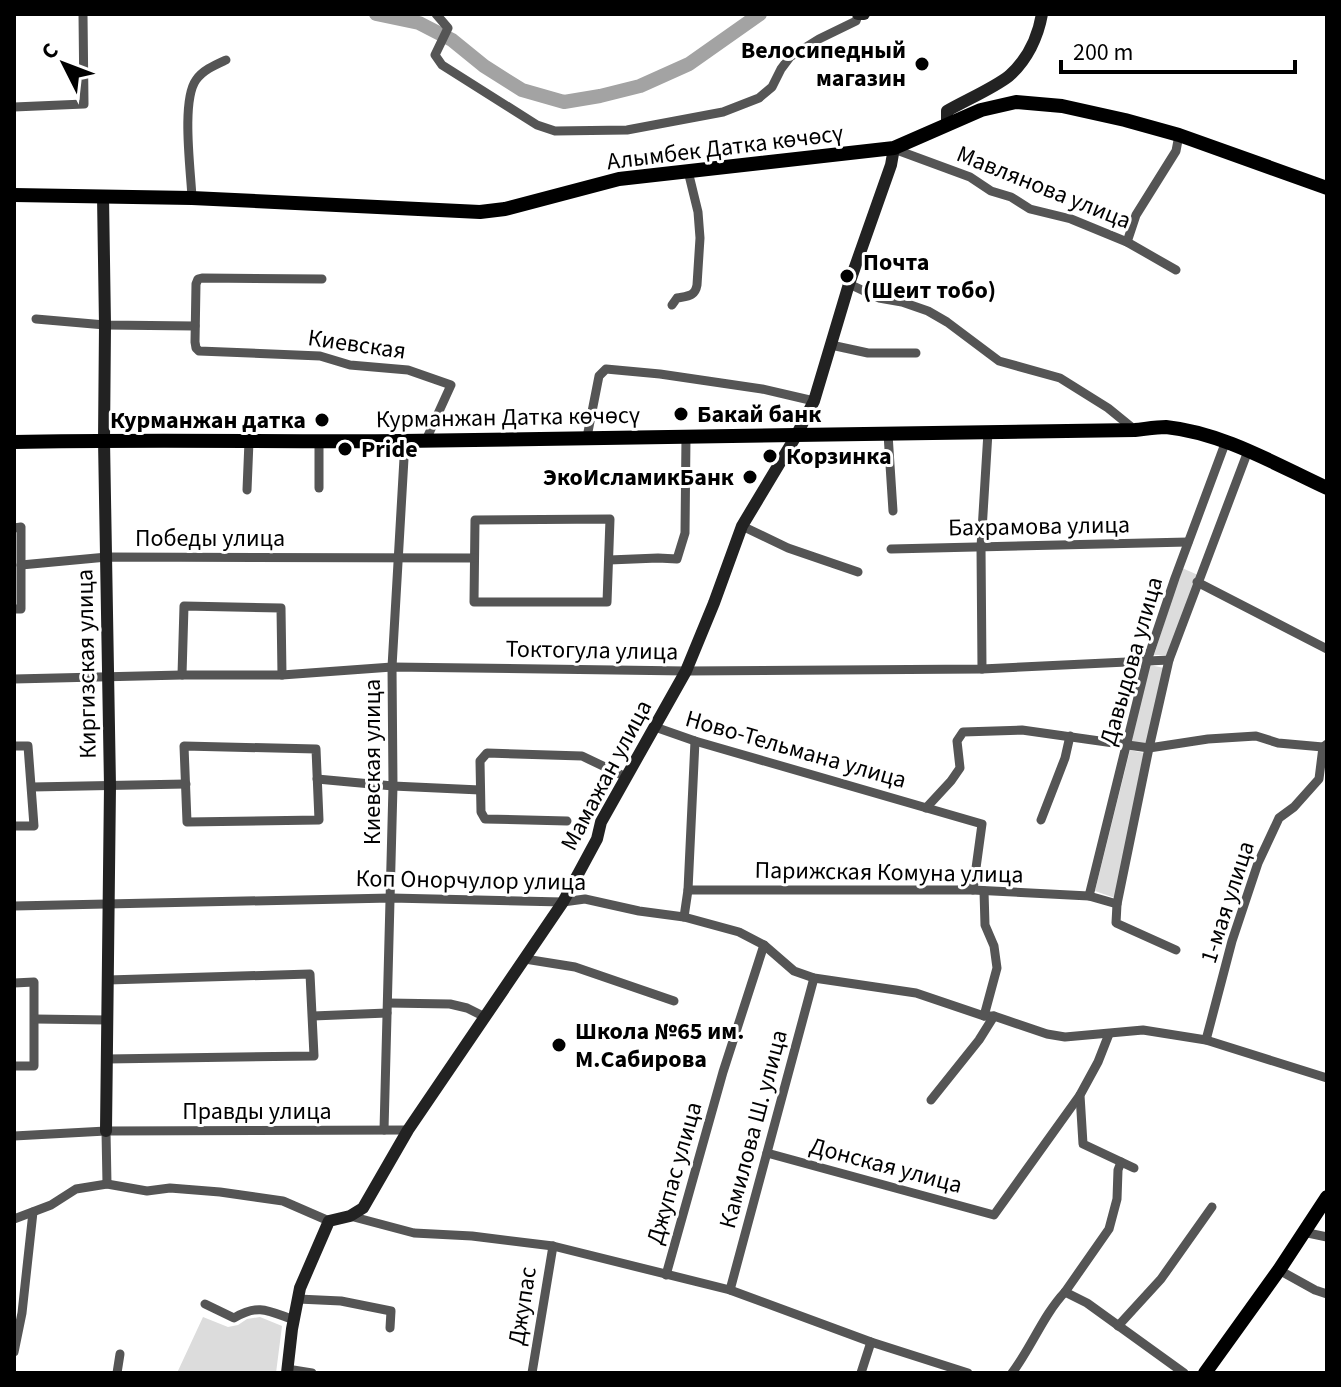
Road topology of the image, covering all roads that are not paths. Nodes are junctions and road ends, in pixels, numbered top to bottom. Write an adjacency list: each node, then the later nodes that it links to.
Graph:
1 (83, 14): 6 (street)
2 (860, 14): 4 (street)
3 (1042, 14): 7 (street)
4 (438, 15)
5 (226, 60): 14 (street)
6 (14, 107)
7 (947, 124): 8 (main road, Алымбек Датка көчөсү); 9 (main road, Алымбек Датка көчөсү)
8 (1179, 135): 11 (main road, Алымбек Датка көчөсү); 15 (street)
9 (894, 148): 10 (main road, Алымбек Датка көчөсү); 15 (street, Мавлянова улица); 18 (street, Мамажан улица)
10 (688, 171): 14 (main road, Алымбек Датка көчөсү); 19 (street)
11 (1327, 188)
12 (14, 195): 13 (main road, Алымбек Датка көчөсү)
13 (103, 196): 14 (main road, Алымбек Датка көчөсү); 21 (street, Киргизская улица)
14 (192, 198)
15 (1127, 242): 16 (street, Мавлянова улица)
16 (1176, 270)
17 (322, 279): 22 (street)
18 (849, 284): 23 (street, Мамажан улица); 26 (street)
19 (672, 305)
20 (36, 319): 21 (street)
21 (105, 325): 22 (street); 32 (street, Киргизская улица)
22 (195, 326): 33 (street, Киевская)
23 (831, 345): 24 (street); 25 (street, Мамажан улица)
24 (916, 353)
25 (814, 401): 29 (street, Мамажан улица); 30 (street)
26 (1135, 430): 27 (main road, Курманжан Датка көчөсү); 37 (main road, Курманжан Датка көчөсү)
27 (988, 432): 28 (main road, Курманжан Датка көчөсү); 47 (street)
28 (888, 434): 29 (main road, Курманжан Датка көчөсү); 43 (street)
29 (796, 436): 31 (main road, Курманжан Датка көчөсү); 44 (street, Мамажан улица)
30 (587, 437): 31 (main road, Курманжан Датка көчөсү); 33 (main road, Курманжан Датка көчөсү)
31 (686, 437): 52 (street)
32 (104, 440): 34 (main road, Курманжан Датка көчөсү); 38 (main road, Курманжан Датка көчөсү); 49 (street, Киргизская улица)
33 (426, 440): 36 (main road, Курманжан Датка көчөсү)
34 (249, 441): 35 (main road, Курманжан Датка көчөсү); 42 (street)
35 (319, 441): 36 (main road, Курманжан Датка көчөсү); 40 (street)
36 (405, 441): 50 (street, Киевская улица)
37 (1226, 441): 39 (main road, Курманжан Датка көчөсү); 46 (street, Давыдова улица)
38 (14, 442)
39 (1248, 451): 41 (main road, Курманжан Датка көчөсү); 55 (street)
40 (319, 488)
41 (1327, 488)
42 (247, 490)
43 (893, 511)
44 (742, 526): 54 (street); 62 (street, Мамажан улица)
45 (14, 528): 53 (street)
46 (1188, 542): 47 (street, Бахрамова улица); 59 (street, Давыдова улица)
47 (981, 547): 48 (street, Бахрамова улица); 61 (street)
48 (891, 549)
49 (107, 557): 50 (street, Победы улица); 53 (street, Победы улица); 65 (street, Киргизская улица)
50 (400, 558): 51 (street, Победы улица); 60 (street, Киевская улица)
51 (474, 558): 52 (street); 52 (street)
52 (609, 560)
53 (21, 565): 56 (street)
54 (858, 572)
55 (1197, 582): 57 (street); 58 (street)
56 (14, 609)
57 (1327, 649)
58 (1169, 660): 59 (street, Токтогула улица); 73 (street)
59 (1147, 661): 61 (street, Токтогула улица); 70 (street, Давыдова улица)
60 (392, 667): 62 (street, Токтогула улица); 64 (street, Токтогула улица); 78 (street, Киевская улица)
61 (982, 669): 62 (street, Токтогула улица)
62 (686, 671): 67 (street, Мамажан улица)
63 (182, 675): 64 (street, Токтогула улица); 64 (street); 65 (street, Токтогула улица)
64 (282, 675)
65 (107, 677): 66 (street, Токтогула улица); 77 (street, Киргизская улица)
66 (14, 679)
67 (655, 727): 69 (street, Ново-Тельмана улица); 74 (street, Мамажан улица)
68 (1070, 736): 70 (street, Ново-Тельмана улица); 81 (street, Ново-Тельмана улица); 82 (street)
69 (695, 741): 81 (street, Ново-Тельмана улица); 85 (street)
70 (1126, 744): 73 (street, Ново-Тельмана улица); 88 (street, Давыдова улица)
71 (14, 746): 79 (street)
72 (1325, 746): 73 (street, Ново-Тельмана улица); 109 (street, 1-мая улица)
73 (1149, 748): 92 (street)
74 (626, 777): 80 (street); 90 (street, Мамажан улица)
75 (317, 779): 76 (street); 76 (street); 78 (street)
76 (186, 784): 77 (street)
77 (110, 786): 79 (street); 91 (street, Киргизская улица)
78 (393, 786): 80 (street); 89 (street, Киевская улица)
79 (32, 787): 84 (street)
80 (480, 790): 83 (street)
81 (926, 808): 86 (street, Ново-Тельмана улица)
82 (1041, 820)
83 (567, 821)
84 (14, 826)
85 (688, 890): 86 (street, Парижская Комуна улица); 94 (street)
86 (973, 890): 87 (street, Парижская Комуна улица)
87 (984, 891): 88 (street, Парижская Комуна улица); 104 (street)
88 (1089, 896): 92 (street, Парижская Комуна улица)
89 (391, 898): 90 (street, Коп Онорчулор улица); 91 (street, Коп Онорчулор улица); 102 (street, Киевская улица)
90 (563, 902): 94 (street, Коп Онорчулор улица); 97 (street, Мамажан улица)
91 (109, 904): 93 (street, Коп Онорчулор улица); 99 (street, Киргизская улица)
92 (1117, 904): 96 (street)
93 (14, 906)
94 (684, 917): 95 (street, Коп Онорчулор улица)
95 (764, 945): 98 (street, Коп Онорчулор улица); 133 (street, Джупас улица)
96 (1176, 950)
97 (525, 959): 101 (street); 105 (street, Мамажан улица)
98 (814, 978): 104 (street, Коп Онорчулор улица); 119 (street, Камилова Ш. улица)
99 (108, 980): 103 (street); 107 (street, Киргизская улица)
100 (14, 983): 106 (street)
101 (674, 1001)
102 (388, 1008): 103 (street); 105 (street); 115 (street, Киевская улица)
103 (313, 1016): 110 (street)
104 (989, 1016): 108 (street, Коп Онорчулор улица); 114 (street)
105 (485, 1017): 116 (street, Мамажан улица)
106 (35, 1019): 107 (street); 111 (street)
107 (108, 1020): 110 (street, Киргизская улица)
108 (1109, 1034): 109 (street, Коп Онорчулор улица); 113 (street)
109 (1206, 1040): 112 (street, Коп Онорчулор улица)
110 (107, 1059): 117 (street, Киргизская улица)
111 (14, 1066)
112 (1327, 1078)
113 (1080, 1095): 119 (street, Донская улица); 120 (street)
114 (931, 1100)
115 (384, 1130): 116 (street, Правды улица); 117 (street, Правды улица)
116 (408, 1130): 126 (street, Мамажан улица)
117 (106, 1131): 118 (street, Правды улица); 122 (street)
118 (14, 1136)
119 (767, 1153): 134 (street, Камилова Ш. улица)
120 (1121, 1162): 121 (street); 135 (street)
121 (1134, 1168)
122 (107, 1184): 125 (street); 128 (street)
123 (1327, 1197): 129 (main road)
124 (1212, 1207): 140 (street)
125 (33, 1212): 127 (street); 143 (street)
126 (350, 1216): 128 (street); 131 (street, Джупас улица)
127 (14, 1219)
128 (329, 1221): 137 (street)
129 (1303, 1232): 130 (street); 132 (main road)
130 (1327, 1237)
131 (553, 1246): 133 (street, Джупас улица); 148 (street, Джупас)
132 (1279, 1270): 136 (street); 153 (main road)
133 (666, 1275): 134 (street, Джупас улица)
134 (730, 1290): 142 (street, Джупас улица)
135 (1065, 1292): 140 (street); 151 (street)
136 (1327, 1294)
137 (298, 1299): 139 (street); 141 (street)
138 (205, 1304): 139 (street)
139 (294, 1320): 145 (street)
140 (1118, 1326): 152 (street)
141 (390, 1328)
142 (871, 1342): 149 (street); 150 (street, Джупас улица)
143 (14, 1352)
144 (120, 1354): 146 (street)
145 (287, 1371): 147 (street)
146 (117, 1373)
147 (312, 1373)
148 (532, 1373)
149 (861, 1373)
150 (968, 1373)
151 (1012, 1373)
152 (1184, 1373)
153 (1205, 1373)

